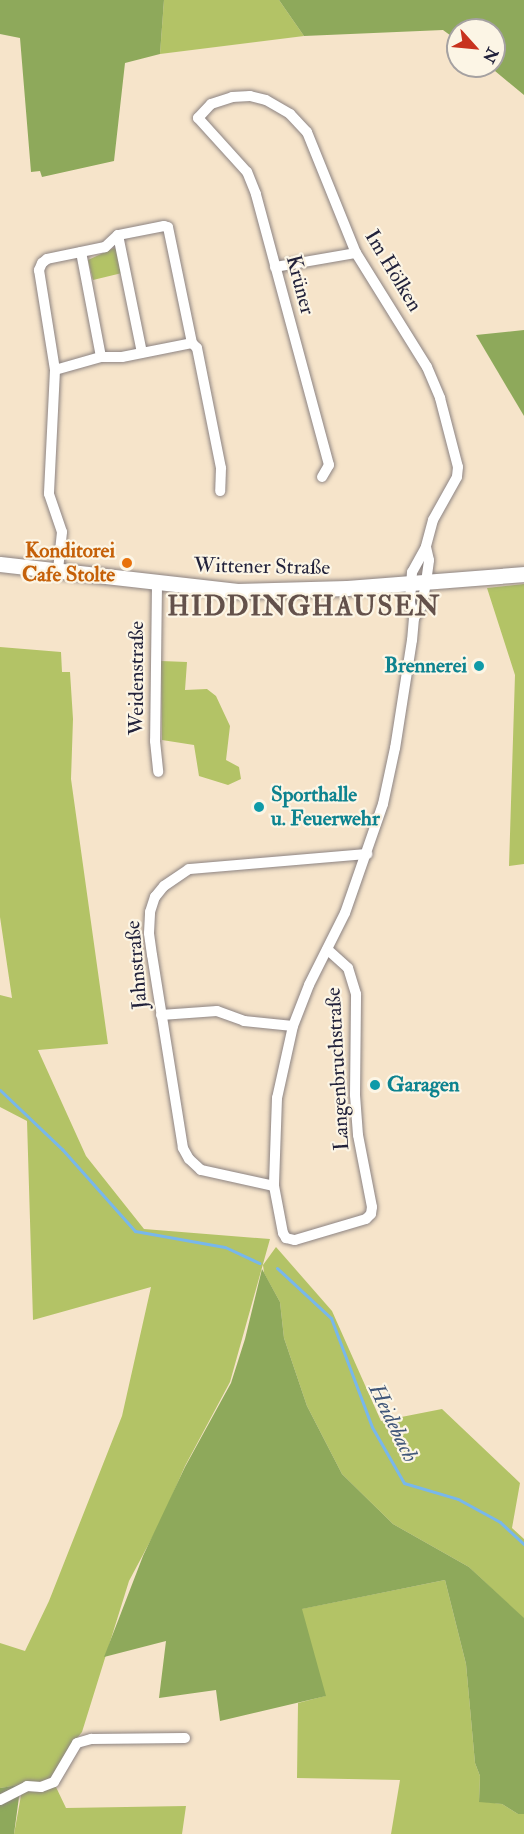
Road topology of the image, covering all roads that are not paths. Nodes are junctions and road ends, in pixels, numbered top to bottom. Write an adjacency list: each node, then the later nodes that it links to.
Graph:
1 (198, 118): 4 (street, Im Hölken); 5 (street, Krüner)
2 (118, 236): 3 (street); 6 (street); 7 (street)
3 (81, 252): 8 (street); 9 (street)
4 (356, 253): 5 (street); 12 (street, Im Hölken)
5 (275, 267): 10 (street, Krüner)
6 (192, 343): 7 (street); 11 (street)
7 (142, 353): 8 (street)
8 (101, 357): 9 (street)
9 (55, 370): 14 (street)
10 (322, 477)
11 (220, 491)
12 (426, 547): 16 (street, Im Hölken); 17 (street, Im Hölken)
13 (0, 564): 14 (main road, Wittener Straße)
14 (58, 571): 18 (main road, Wittener Straße)
15 (524, 574): 16 (main road, Wittener Straße)
16 (426, 582): 17 (main road, Wittener Straße); 19 (street, Langenbruchstraße)
17 (410, 583): 18 (main road, Wittener Straße); 19 (street, Langenbruchstraße)
18 (157, 584): 20 (street, Weidenstraße)
19 (414, 618): 21 (street, Langenbruchstraße)
20 (158, 772)
21 (367, 854): 22 (street, Langenbruchstraße); 23 (street, Jahnstraße)
22 (327, 949): 24 (street, Langenbruchstraße); 25 (street, Langenbruchstraße)
23 (161, 1015): 24 (street, Langenbruchstraße); 25 (street, Jahnstraße)
24 (293, 1026): 25 (street, Langenbruchstraße)
25 (274, 1186)
26 (185, 1738): 27 (street)
27 (0, 1800)

